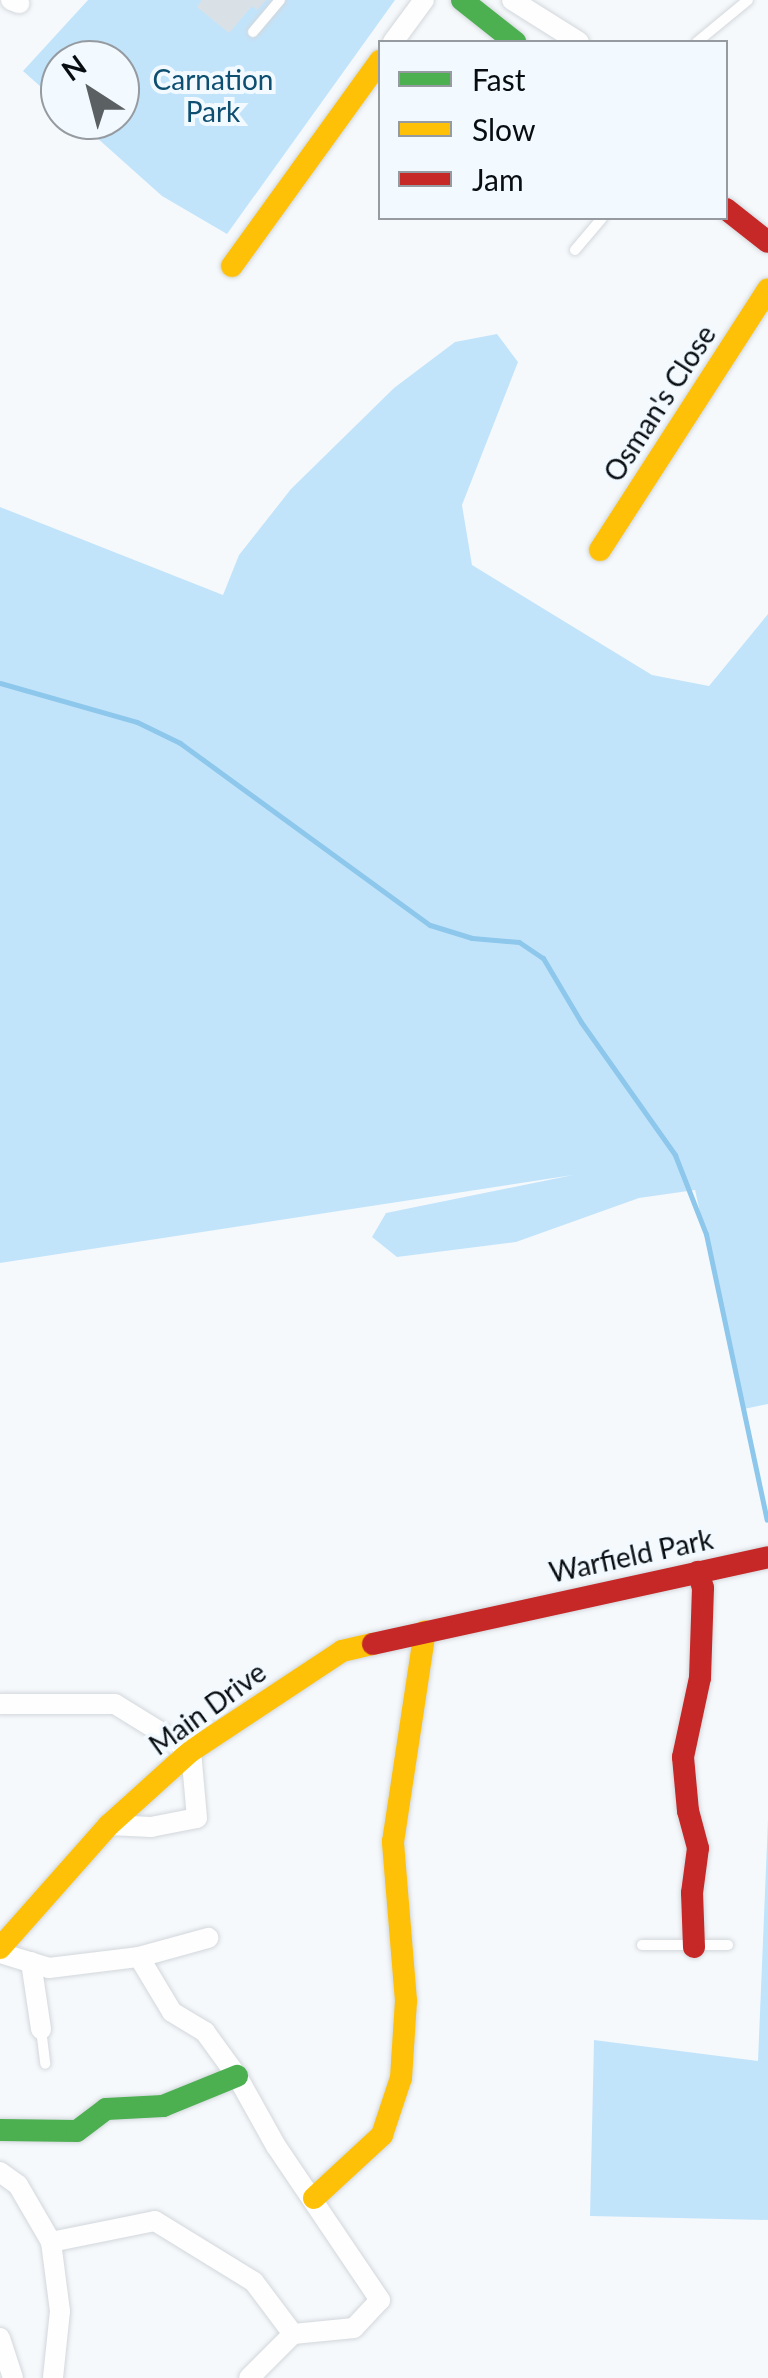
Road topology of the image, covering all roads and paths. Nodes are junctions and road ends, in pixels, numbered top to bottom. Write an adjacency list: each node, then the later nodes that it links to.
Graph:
1 (280, 0): 6 (lane)
2 (424, 0): 7 (street)
3 (462, 0): 8 (street)
4 (512, 0): 9 (street)
5 (748, 0): 10 (lane)
6 (254, 32)
7 (395, 40)
8 (513, 40)
9 (576, 40)
10 (699, 40)
11 (378, 63): 16 (street)
12 (728, 211): 14 (street)
13 (600, 220): 15 (lane)
14 (768, 242)
15 (575, 250)
16 (232, 266)
17 (768, 289): 18 (street, Osman's Close)
18 (600, 550)
19 (768, 1557): 20 (street, Warfield Park)
20 (698, 1572): 21 (street, Warfield Park); 29 (street)
21 (508, 1612): 22 (street, Main Drive)
22 (425, 1631): 24 (street, Main Drive); 38 (street)
23 (0, 1704): 24 (street)
24 (191, 1751): 25 (street, Main Drive); 25 (street)
25 (109, 1825): 30 (street, Main Drive)
26 (208, 1938): 31 (street)
27 (642, 1945): 29 (lane)
28 (728, 1945): 29 (lane)
29 (694, 1948)
30 (0, 1950): 32 (street)
31 (139, 1957): 32 (street); 35 (street)
32 (31, 1962): 33 (street)
33 (41, 2029): 34 (lane)
34 (45, 2064)
35 (237, 2076): 36 (street); 38 (street)
36 (0, 2130)
37 (0, 2172): 39 (street)
38 (314, 2198): 40 (street)
39 (51, 2242): 40 (street); 43 (street)
40 (294, 2334): 44 (street)
41 (0, 2338): 42 (street)
42 (14, 2378)
43 (53, 2378)
44 (249, 2378)

